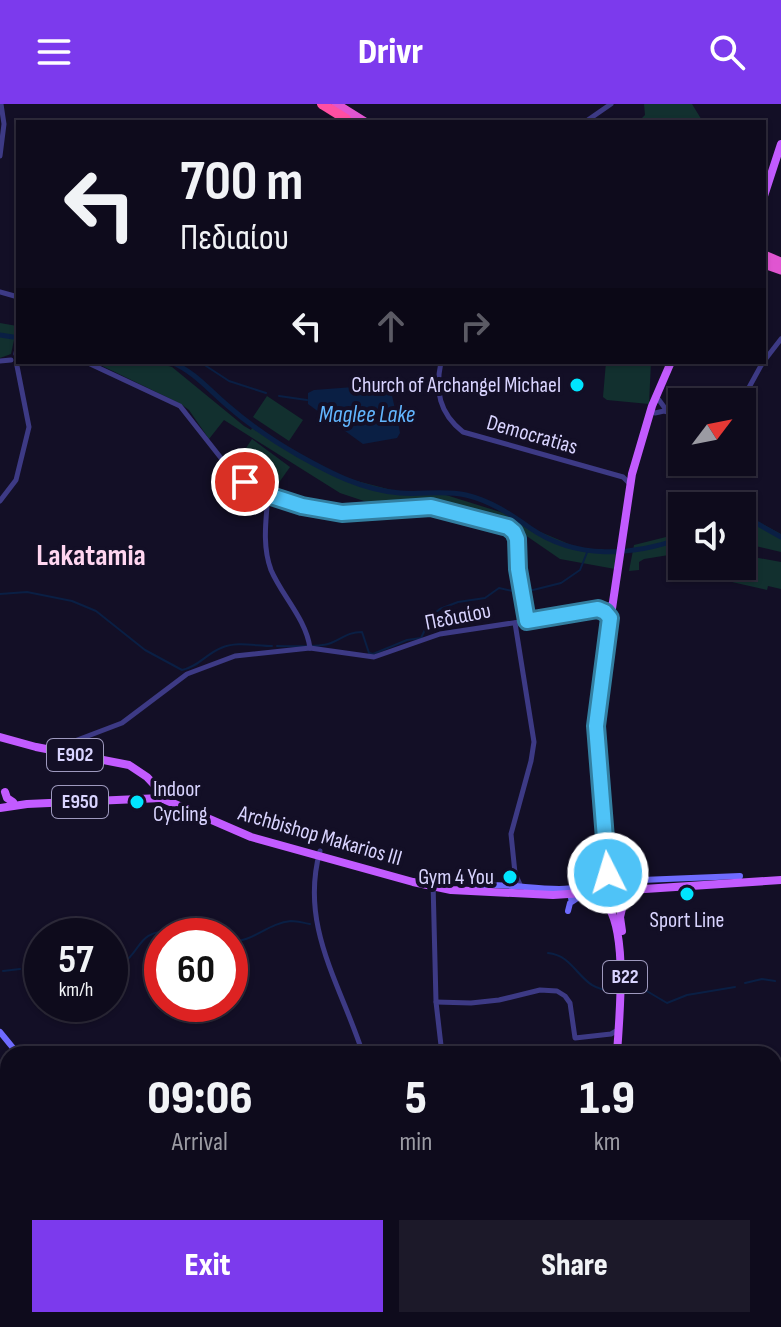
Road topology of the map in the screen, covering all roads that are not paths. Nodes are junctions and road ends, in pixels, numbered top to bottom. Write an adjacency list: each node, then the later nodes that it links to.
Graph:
1 (1, 104): 9 (street)
2 (315, 104): 6 (highway)
3 (322, 104): 6 (highway)
4 (333, 104): 6 (highway)
5 (611, 104): 7 (street)
6 (349, 118)
7 (588, 120)
8 (781, 144): 10 (main road)
9 (0, 156)
10 (766, 183)
11 (781, 339): 13 (street)
12 (16, 355): 14 (street)
13 (766, 358)
14 (11, 360): 15 (street); 16 (street)
15 (0, 361)
16 (16, 362)
17 (20, 364): 30 (street)
18 (90, 364): 29 (street)
19 (441, 364): 28 (street, Democratias)
20 (673, 364): 28 (main road, B22)
21 (673, 364): 24 (main road, B22)
22 (762, 364): 23 (street)
23 (749, 388)
24 (659, 400): 25 (street); 26 (main road, B22)
25 (668, 411)
26 (655, 413): 27 (street); 31 (main road, B22)
27 (668, 413)
28 (628, 475): 31 (main road, B22)
29 (268, 495): 36 (street); 38 (street)
30 (0, 501)
31 (624, 543): 32 (main road, B22)
32 (620, 569): 33 (main road, B22); 47 (main road, B22)
33 (612, 604): 34 (street, Πεδιαίου); 35 (main road, B22)
34 (598, 609): 35 (street); 36 (street, Πεδιαίου)
35 (610, 618): 54 (main road, B22)
36 (527, 621): 37 (street, Πεδιαίου)
37 (515, 623): 38 (street, Πεδιαίου); 46 (street)
38 (310, 646): 40 (street, Πεδιαίου)
39 (0, 737): 40 (main road, E902)
40 (65, 753): 42 (main road, Archbishop Makarios III / E902)
41 (5, 792): 43 (main road)
42 (158, 795): 43 (main road, E950); 44 (main road, E950); 45 (main road, Archbishop Makarios III / E950)
43 (13, 802): 44 (main road, E950)
44 (0, 810)
45 (320, 853): 50 (main road, Archbishop Makarios III / E950); 60 (street)
46 (515, 873): 51 (street); 52 (street)
47 (624, 877): 49 (main road, E950); 54 (main road); 56 (main road, bridge)
48 (781, 877): 49 (main road, E950)
49 (740, 878): 53 (main road, E950); 56 (main road, E950)
50 (433, 884): 53 (main road, E950); 58 (street)
51 (509, 887): 52 (main road, E950); 53 (main road, E950)
52 (522, 887): 54 (main road, E950)
53 (476, 890): 55 (main road, E950)
54 (601, 890): 55 (main road, E950); 56 (main road); 59 (main road, B22)
55 (579, 897): 57 (main road)
56 (626, 897): 63 (main road, B22)
57 (568, 911)
58 (436, 1002): 59 (street); 61 (street)
59 (616, 1035): 62 (main road, B22)
60 (360, 1046)
61 (441, 1046)
62 (618, 1046)
63 (620, 1046)

